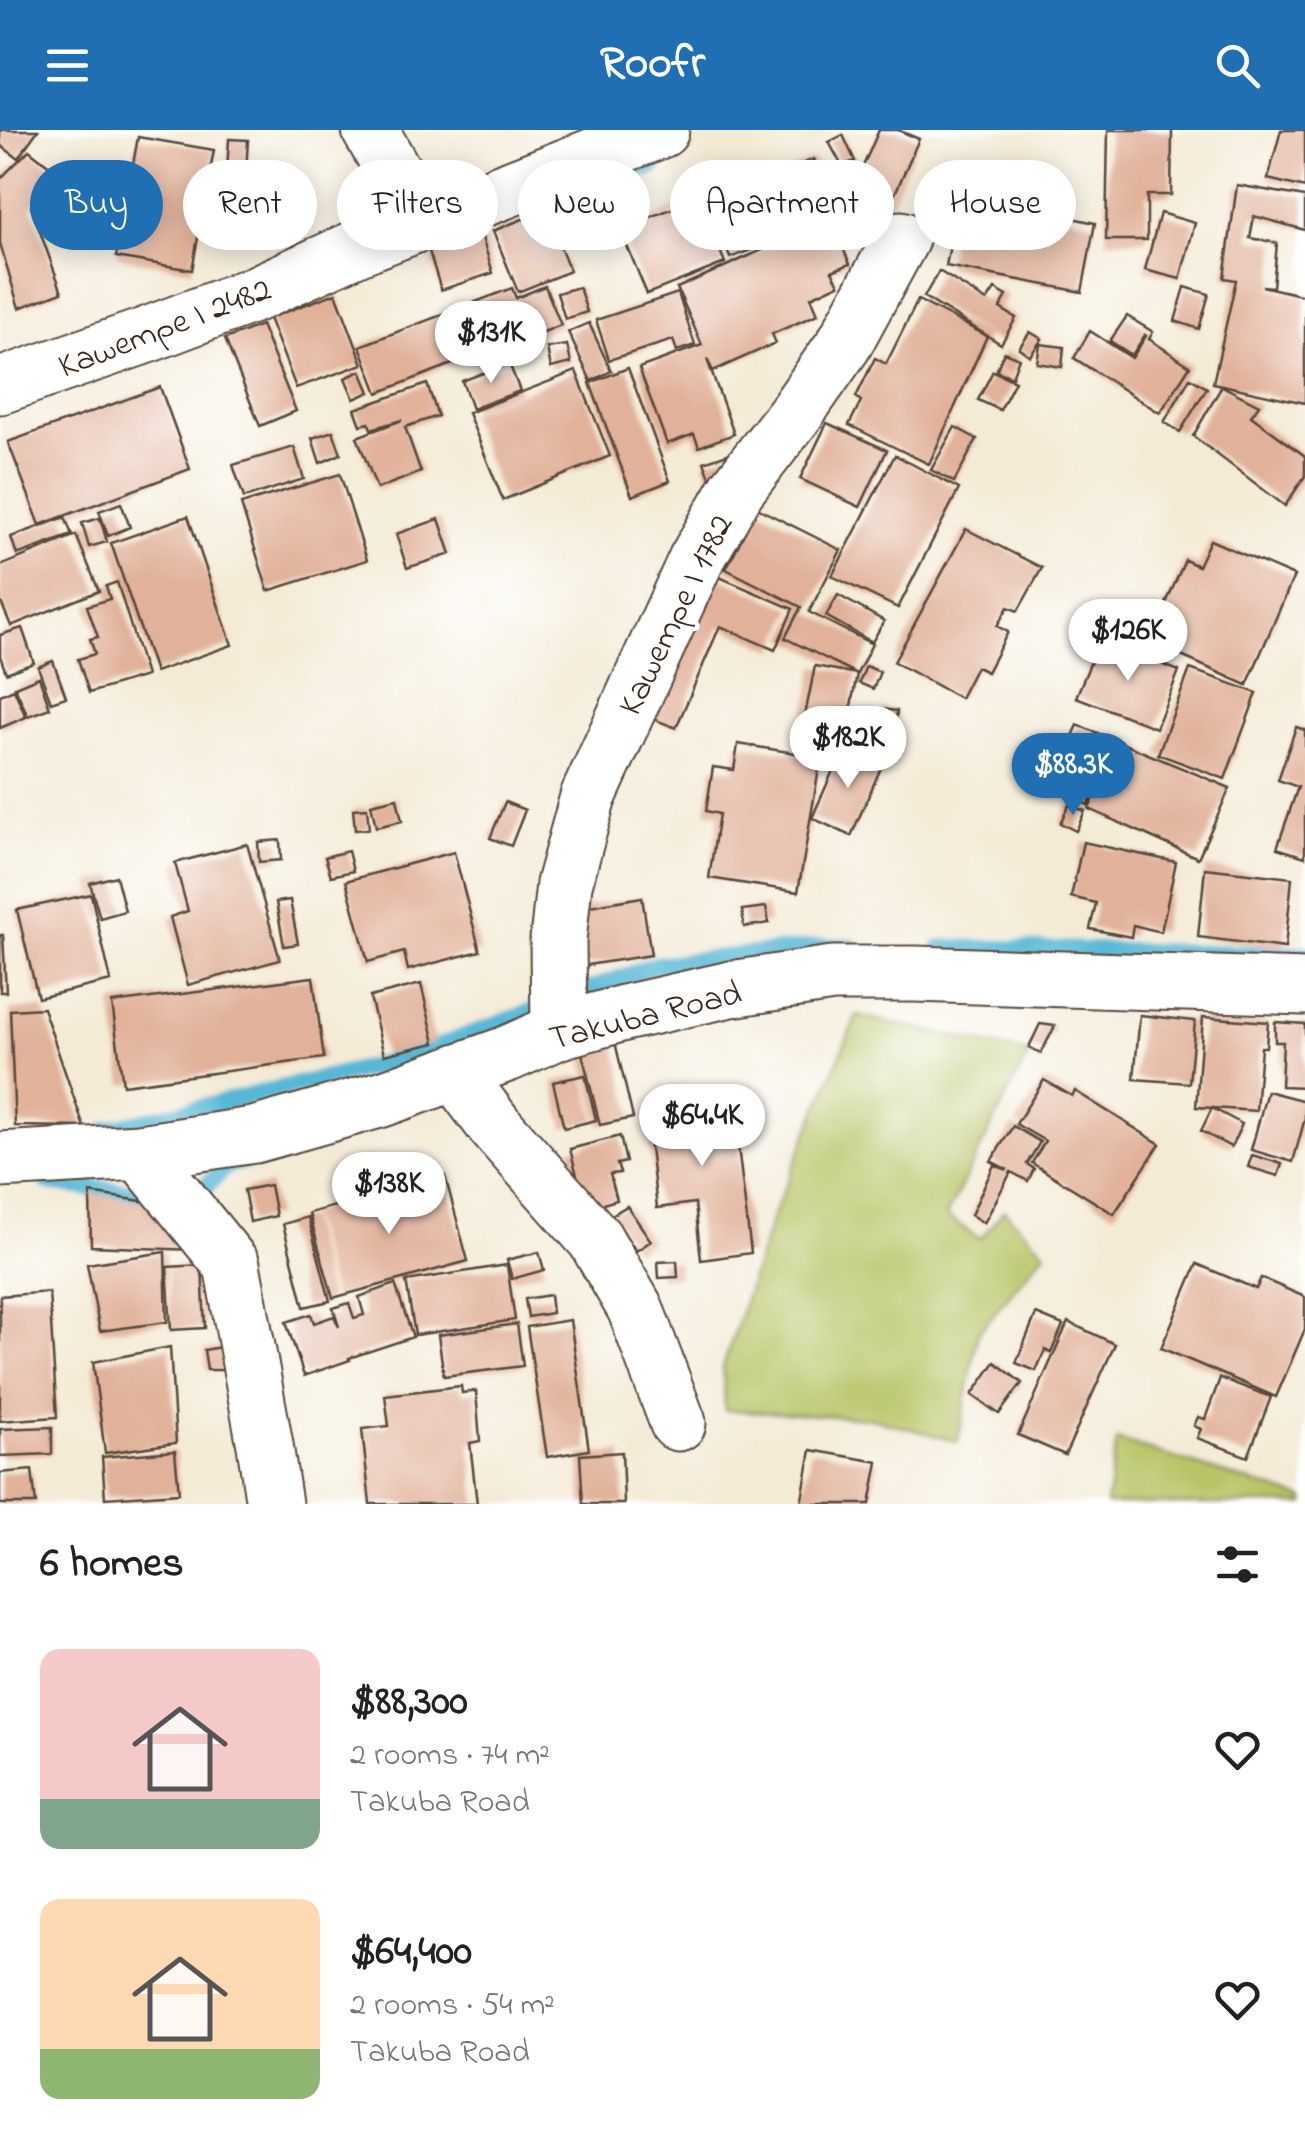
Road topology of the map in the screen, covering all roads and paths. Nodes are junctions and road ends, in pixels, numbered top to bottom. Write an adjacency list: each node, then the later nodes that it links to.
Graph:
1 (370, 130): 3 (street)
2 (661, 130): 4 (street, Kawempe I 2482)
3 (387, 160)
4 (498, 193)
5 (902, 238): 9 (street, Kawempe I 1782)
6 (352, 250): 7 (street, Kawempe I 2482)
7 (0, 386)
8 (1305, 987): 9 (street, Takuba Road)
9 (559, 1031): 10 (street, Takuba Road)
10 (459, 1071): 11 (street, Takuba Road); 13 (street)
11 (140, 1152): 12 (street, Takuba Road); 14 (street)
12 (0, 1160)
13 (678, 1422)
14 (274, 1504)

